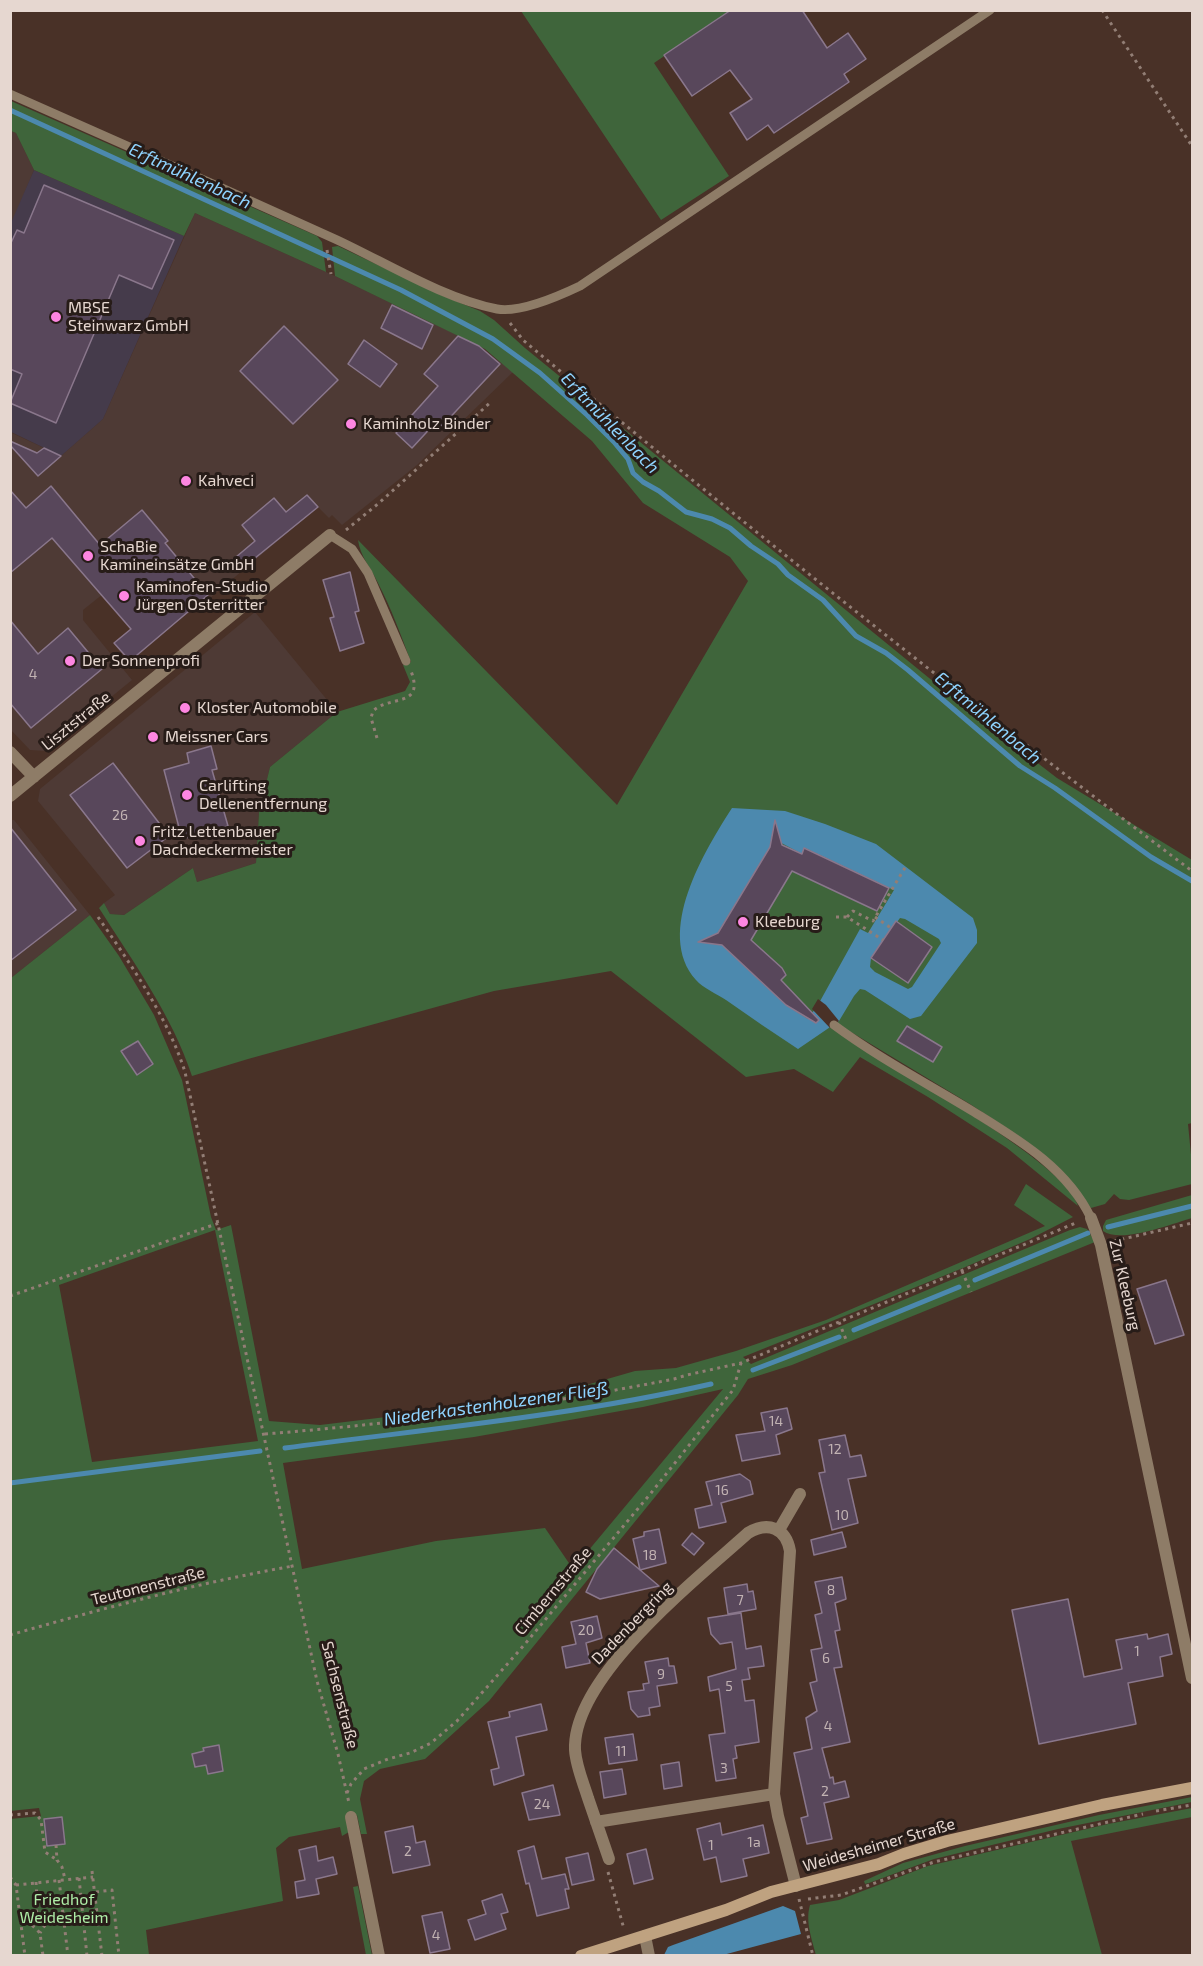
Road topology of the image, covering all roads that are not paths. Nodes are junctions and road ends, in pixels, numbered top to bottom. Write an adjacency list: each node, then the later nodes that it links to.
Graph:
1 (990, 10): 2 (lane)
2 (10, 94)
3 (330, 535): 4 (lane); 6 (street, Lisztstraße)
4 (406, 661)
5 (10, 752): 6 (street)
6 (34, 777): 7 (street, Lisztstraße)
7 (10, 796)
8 (834, 1025): 9 (lane, Zur Kleeburg)
9 (1091, 1218): 12 (street, Zur Kleeburg)
10 (800, 1494): 11 (street)
11 (779, 1530): 14 (street); 16 (street, Dadenbergring)
12 (1192, 1678)
13 (1192, 1788): 18 (street, Weidesheimer Straße)
14 (774, 1794): 16 (street); 18 (street)
15 (351, 1817): 20 (street)
16 (596, 1822): 17 (street, Dadenbergring)
17 (609, 1859)
18 (796, 1886): 19 (street, Weidesheimer Straße)
19 (645, 1936): 21 (street, Weidesheimer Straße); 22 (street)
20 (379, 1956)
21 (581, 1956)
22 (650, 1956)

